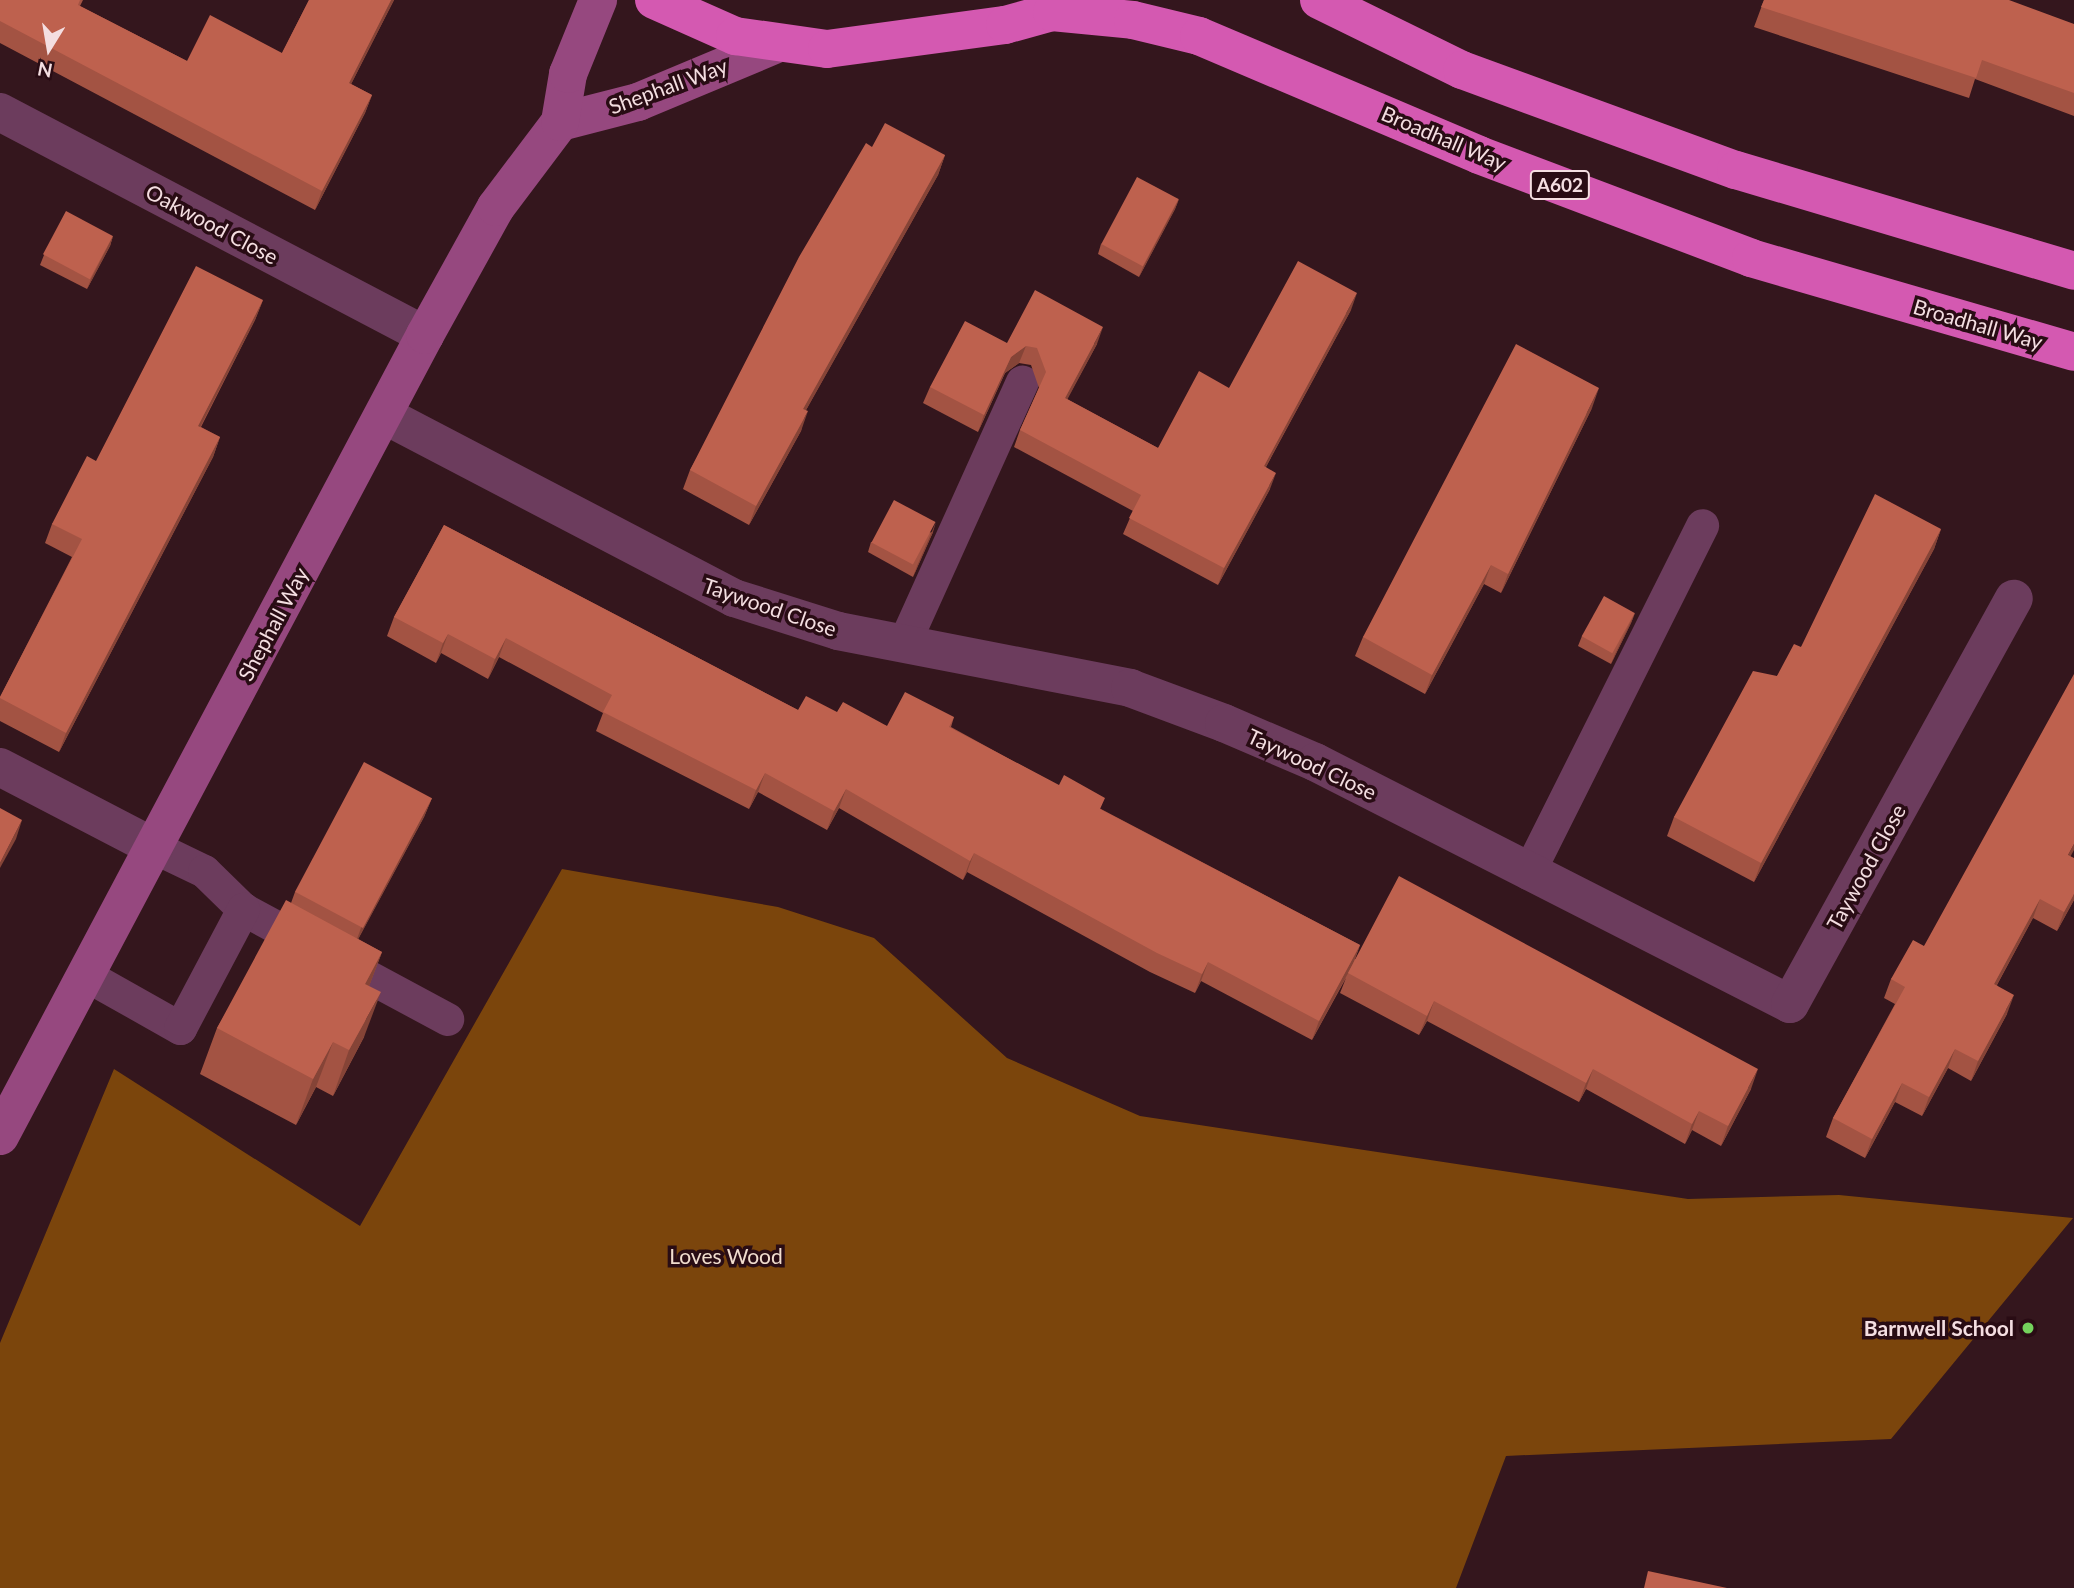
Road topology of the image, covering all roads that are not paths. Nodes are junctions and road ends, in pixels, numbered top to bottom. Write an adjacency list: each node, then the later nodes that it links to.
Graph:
1 (598, 0): 7 (street, Shephall Way)
2 (654, 0): 5 (highway, Broadhall Way)
3 (1319, 0): 8 (highway)
4 (1059, 6): 5 (highway, Broadhall Way); 10 (highway, Broadhall Way / A602)
5 (774, 45): 7 (street, Shephall Way)
6 (0, 112): 9 (street, Oakwood Close)
7 (560, 122): 9 (street, Shephall Way)
8 (2074, 271)
9 (425, 335): 12 (street, Shephall Way)
10 (2074, 352)
11 (1022, 382): 15 (lane)
12 (384, 415): 15 (street, Taywood Close); 17 (street, Shephall Way)
13 (1702, 525): 18 (lane)
14 (2014, 599): 18 (street, Taywood Close)
15 (902, 645): 18 (street, Taywood Close)
16 (0, 767): 17 (street)
17 (154, 847): 19 (lane); 20 (street, Shephall Way)
18 (1528, 873)
19 (243, 909): 20 (lane); 21 (lane)
20 (86, 975): 22 (street, Shephall Way)
21 (447, 1019)
22 (0, 1136)

